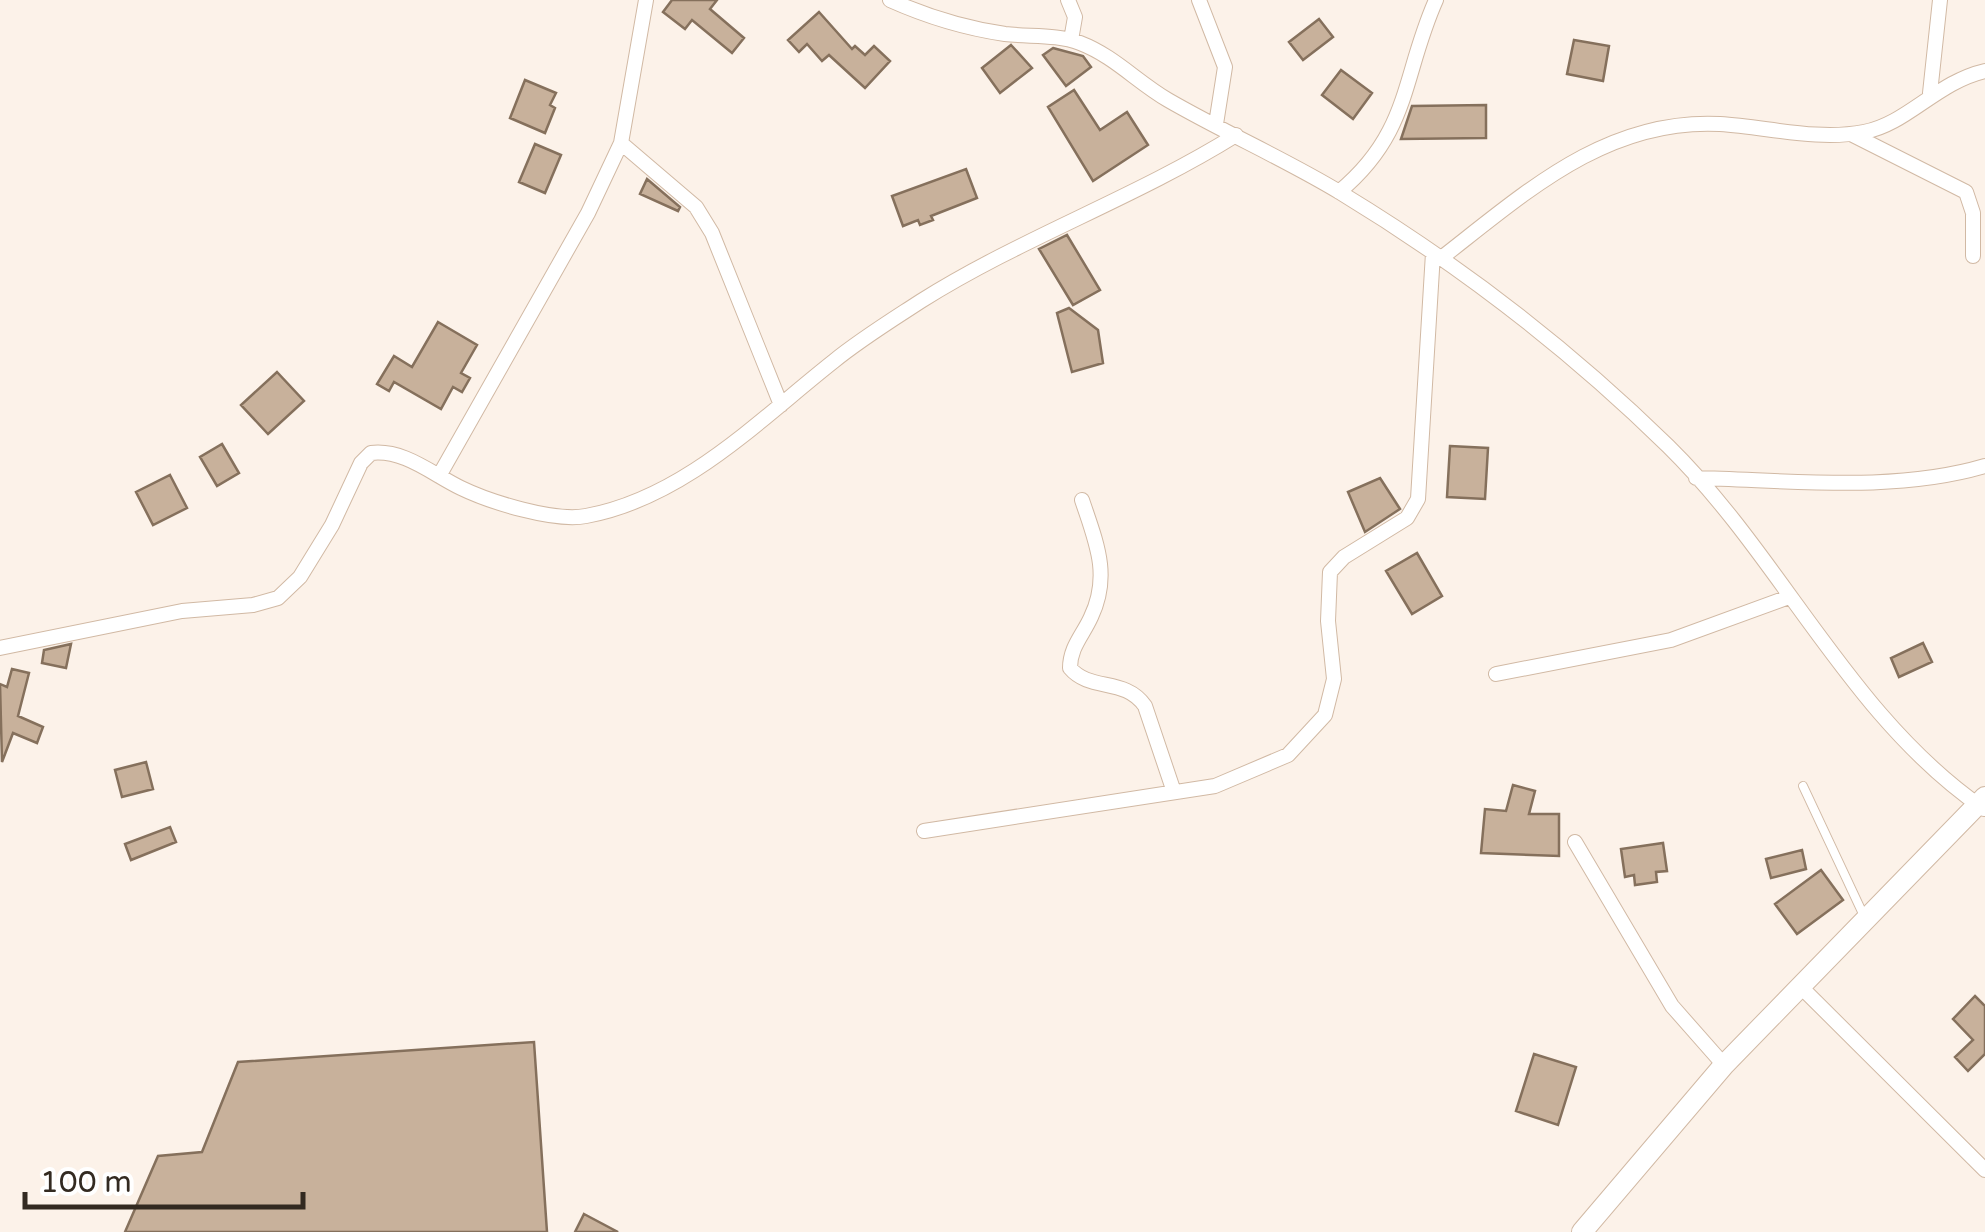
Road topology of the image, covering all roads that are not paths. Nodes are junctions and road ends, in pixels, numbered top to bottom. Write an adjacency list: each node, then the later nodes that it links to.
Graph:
1 (646, 0): 13 (street)
2 (890, 0): 7 (street)
3 (1068, 0): 7 (street)
4 (1199, 0): 10 (street)
5 (1436, 0): 14 (street)
6 (1940, 0): 9 (street)
7 (1071, 40): 10 (street)
8 (1985, 71): 9 (street)
9 (1930, 93): 11 (street)
10 (1216, 124): 12 (street)
11 (1851, 134): 15 (street); 16 (street)
12 (1236, 135): 14 (street); 17 (street)
13 (621, 144): 17 (street); 19 (street)
14 (1339, 192): 15 (street)
15 (1436, 256): 20 (street); 26 (street)
16 (1973, 256)
17 (781, 405): 19 (street)
18 (1985, 466): 20 (street)
19 (439, 476): 23 (street)
20 (1696, 478): 22 (street)
21 (1082, 500): 26 (street)
22 (1789, 596): 24 (street); 27 (street)
23 (0, 648)
24 (1496, 674)
25 (1803, 786): 30 (lane)
26 (1174, 792): 28 (street)
27 (1983, 804): 30 (street)
28 (924, 832)
29 (1575, 842): 32 (street)
30 (1864, 916): 31 (street)
31 (1800, 986): 32 (street); 33 (street)
32 (1724, 1065): 34 (street)
33 (1985, 1170)
34 (1582, 1232)

